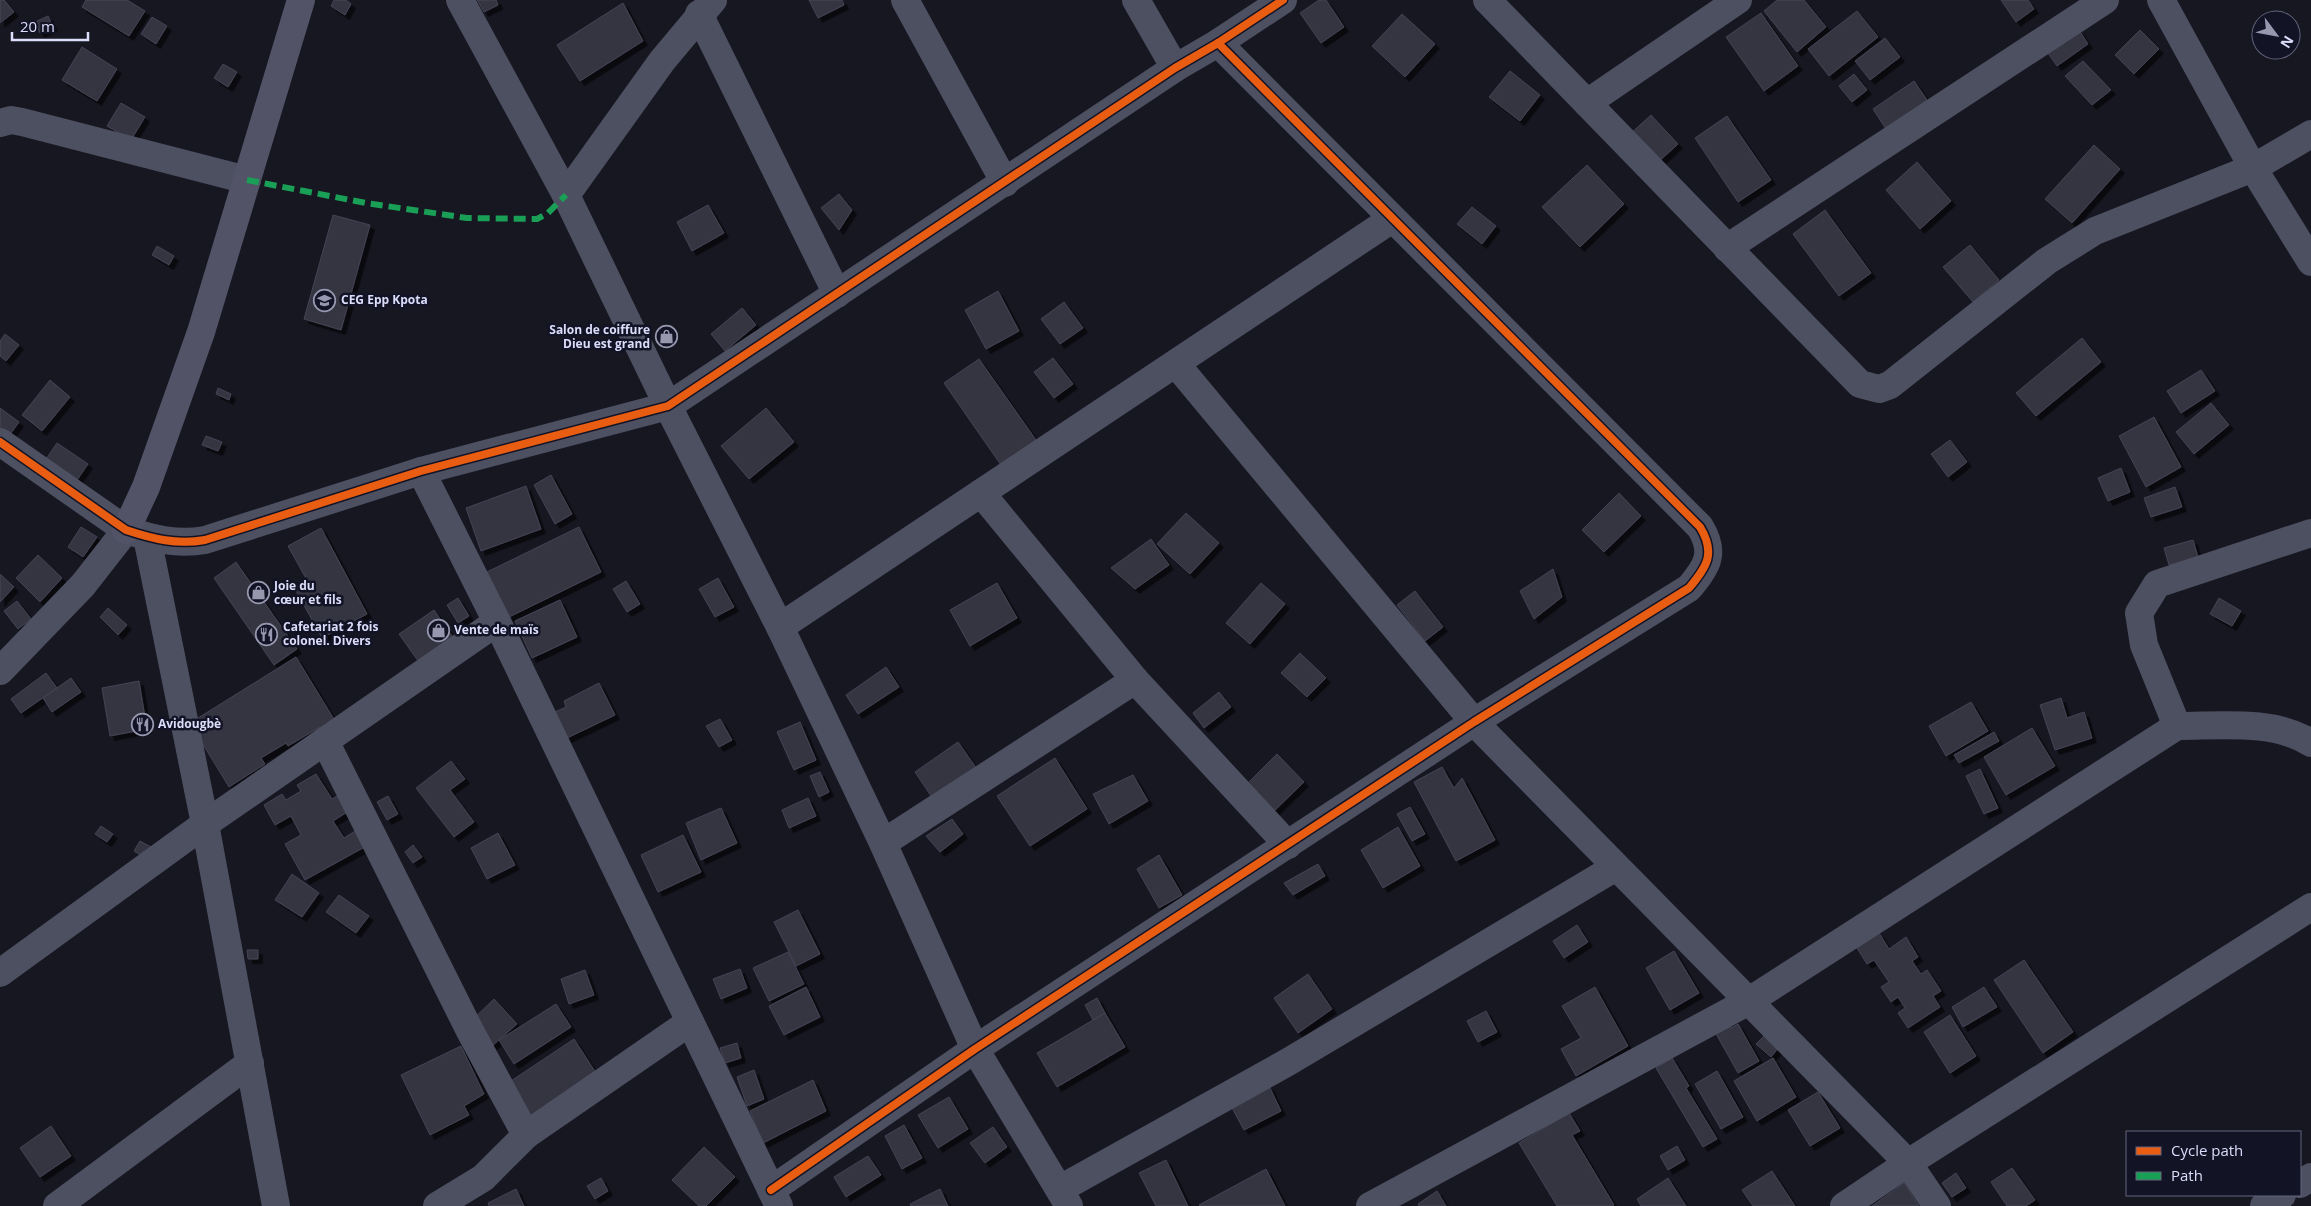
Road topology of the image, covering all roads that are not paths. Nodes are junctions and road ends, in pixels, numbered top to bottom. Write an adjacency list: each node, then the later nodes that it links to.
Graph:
1 (301, 0): 17 (street)
2 (460, 0): 19 (street)
3 (905, 0): 18 (street)
4 (1136, 0): 12 (street)
5 (1283, 0): 11 (street)
6 (1487, 0): 13 (street)
7 (1738, 0): 13 (street)
8 (2105, 0): 21 (street)
9 (2161, 0): 16 (street)
10 (706, 7): 19 (street); 23 (street)
11 (1218, 43): 12 (street); 20 (street)
12 (1175, 68): 18 (street)
13 (1587, 103): 21 (street)
14 (0, 123): 17 (street)
15 (2311, 134): 16 (street)
16 (2254, 168): 21 (street); 22 (street)
17 (247, 180): 29 (street)
18 (1005, 183): 23 (street)
19 (566, 195): 25 (street)
20 (1392, 219): 24 (street); 35 (street)
21 (1727, 248)
22 (2311, 262)
23 (837, 294): 25 (street)
24 (1176, 364): 28 (street); 35 (street)
25 (668, 406): 27 (street); 32 (street)
26 (0, 442): 29 (street)
27 (421, 471): 29 (street); 31 (street)
28 (981, 493): 32 (street); 34 (street)
29 (137, 533): 33 (street); 39 (street)
30 (2311, 533): 36 (street)
31 (497, 622): 37 (street); 46 (street)
32 (780, 627): 40 (street)
33 (0, 671)
34 (1135, 680): 40 (street); 41 (street)
35 (1474, 722): 41 (street); 42 (street)
36 (2177, 726): 38 (street); 45 (street)
37 (325, 741): 39 (street); 49 (street)
38 (2311, 743)
39 (205, 824): 44 (street); 48 (street)
40 (883, 844): 47 (street)
41 (1288, 845): 47 (street)
42 (1616, 867): 45 (street); 52 (street)
43 (2311, 907): 50 (street)
44 (0, 973)
45 (1748, 1000): 50 (street); 57 (street)
46 (690, 1022): 49 (street); 53 (street)
47 (975, 1049): 52 (street); 53 (street)
48 (250, 1063): 54 (street); 55 (street)
49 (526, 1135): 56 (street)
50 (1908, 1163): 58 (street); 59 (street)
51 (2280, 1196): 60 (street)
52 (1064, 1197)
53 (775, 1198)
54 (57, 1206)
55 (276, 1206)
56 (437, 1206)
57 (1370, 1206)
58 (1844, 1206)
59 (1937, 1206)
60 (2264, 1206)

